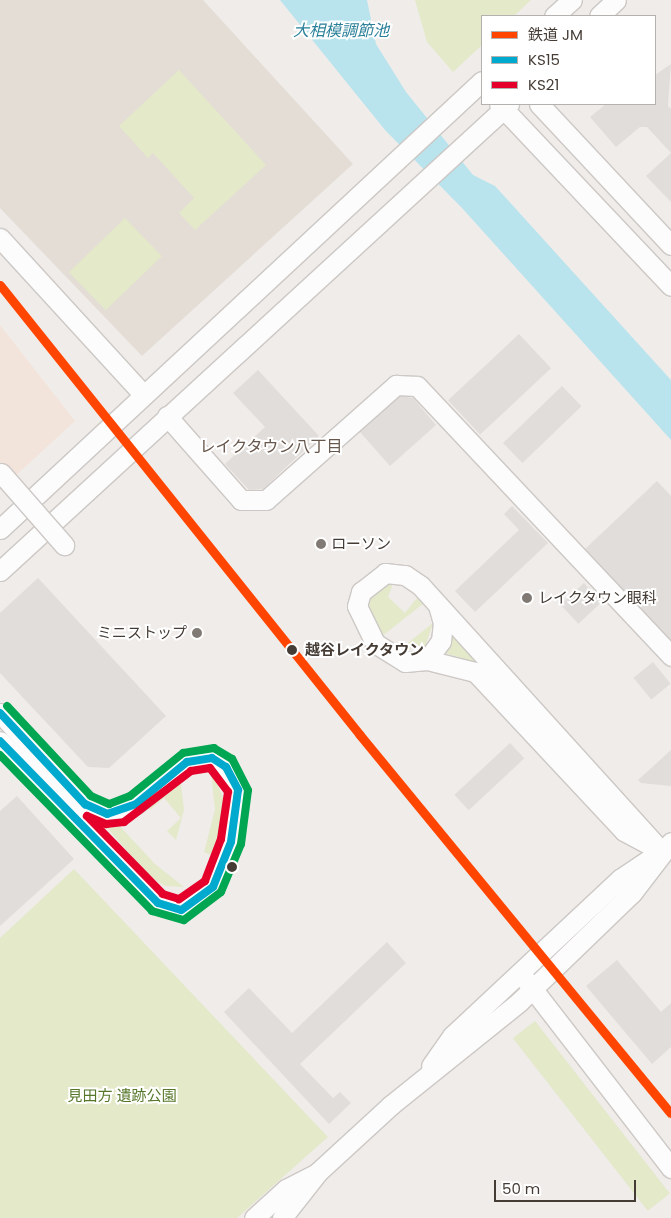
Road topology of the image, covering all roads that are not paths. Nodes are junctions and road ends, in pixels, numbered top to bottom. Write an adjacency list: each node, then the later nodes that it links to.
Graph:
1 (572, 0): 3 (street)
2 (616, 0): 4 (street)
3 (555, 15)
4 (600, 15)
5 (481, 82): 11 (street)
6 (540, 105): 9 (street)
7 (503, 106): 10 (street); 12 (street)
8 (0, 238): 11 (street)
9 (671, 245)
10 (671, 286)
11 (143, 394): 14 (street)
12 (167, 416): 16 (street); 18 (street)
13 (1, 473): 15 (street, bridge)
14 (0, 529)
15 (64, 545)
16 (0, 571)
17 (438, 604): 19 (street); 19 (street); 22 (street)
18 (671, 656)
19 (427, 660): 22 (street)
20 (0, 713): 21 (street)
21 (0, 741)
22 (666, 846): 23 (street); 24 (street)
23 (520, 972): 24 (street); 25 (street)
24 (532, 989): 25 (street); 26 (street)
25 (428, 1072): 27 (street)
26 (671, 1168)
27 (318, 1172): 28 (street); 29 (street)
28 (254, 1218)
29 (282, 1218)

